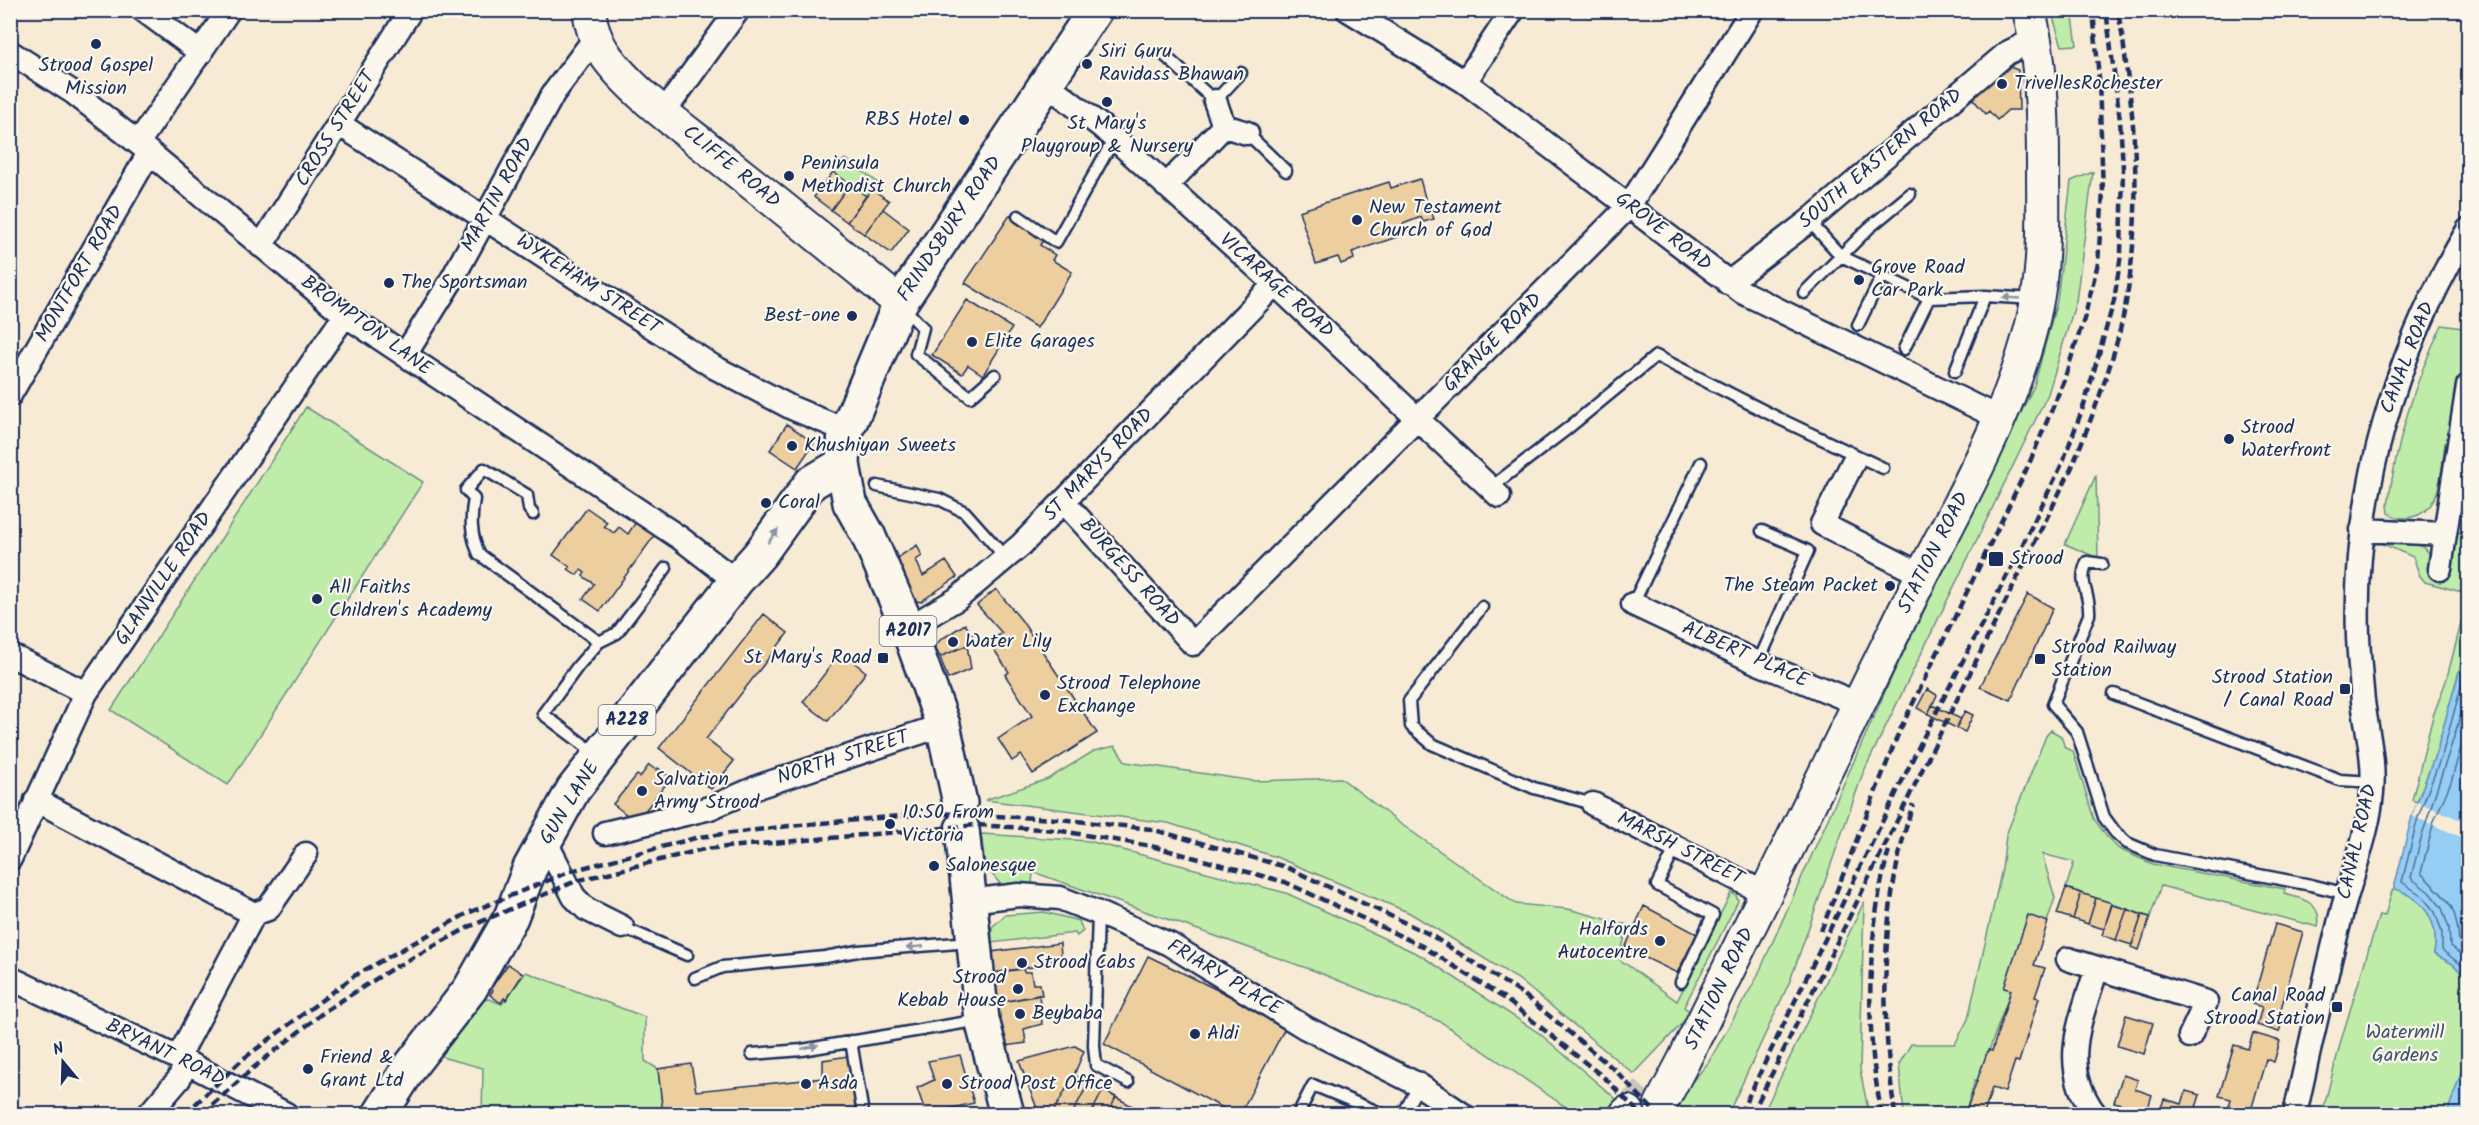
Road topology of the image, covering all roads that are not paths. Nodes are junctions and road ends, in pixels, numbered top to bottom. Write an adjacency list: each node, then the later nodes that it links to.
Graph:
1 (143, 10): 12 (street)
2 (229, 10): 12 (street, MONTFORT ROAD)
3 (411, 10): 19 (street, CROSS STREET)
4 (738, 10): 18 (street)
5 (1348, 10): 15 (street, GROVE ROAD)
6 (1513, 10): 15 (street)
7 (1752, 10): 27 (street, GRANGE ROAD)
8 (1084, 14): 16 (main road, FRINDSBURY ROAD)
9 (592, 24): 18 (main road, CLIFFE ROAD); 29 (street, MARTIN ROAD)
10 (2032, 25): 30 (street, SOUTH EASTERN ROAD); 40 (main road, STATION ROAD)
11 (10, 52): 23 (street, BROMPTON LANE)
12 (201, 53): 23 (street, MONTFORT ROAD)
13 (1163, 54): 17 (lane)
14 (1241, 73): 17 (lane)
15 (1465, 82): 27 (street, GROVE ROAD)
16 (1047, 84): 22 (street, VICARAGE ROAD); 41 (main road, FRINDSBURY ROAD)
17 (1215, 101): 20 (street)
18 (664, 112): 41 (main road, CLIFFE ROAD)
19 (339, 124): 29 (street, WYKEHAM STREET); 32 (street, CROSS STREET)
20 (1224, 126): 21 (street); 25 (street)
21 (1247, 133): 24 (lane)
22 (1114, 139): 25 (street, VICARAGE ROAD); 28 (lane)
23 (143, 148): 32 (street, BROMPTON LANE); 49 (street, MONTFORT ROAD)
24 (1286, 171)
25 (1166, 186): 36 (street, VICARAGE ROAD)
26 (1910, 194): 33 (lane)
27 (1629, 206): 35 (street, GROVE ROAD); 50 (street, GRANGE ROAD)
28 (1018, 216)
29 (486, 218): 45 (street, MARTIN ROAD); 52 (street, WYKEHAM STREET)
30 (1809, 221): 33 (lane); 35 (street, SOUTH EASTERN ROAD)
31 (2469, 230): 61 (street, CANAL ROAD)
32 (261, 246): 42 (street, BROMPTON LANE)
33 (1841, 256): 34 (lane); 37 (lane)
34 (1882, 276): 39 (lane); 43 (lane)
35 (1728, 283): 51 (street, GROVE ROAD)
36 (1275, 284): 50 (street, VICARAGE ROAD); 59 (street, ST MARYS ROAD)
37 (1804, 293)
38 (1985, 296): 39 (lane); 40 (lane, one-way to 38); 46 (lane)
39 (1929, 298): 44 (lane)
40 (2037, 299): 51 (main road, STATION ROAD)
41 (900, 303): 47 (lane); 52 (main road, FRINDSBURY ROAD)
42 (345, 315): 45 (street, BROMPTON LANE); 77 (street, GLANVILLE ROAD)
43 (1858, 325)
44 (1904, 349)
45 (405, 356): 69 (street, BROMPTON LANE)
46 (1955, 371)
47 (995, 375)
48 (2469, 386): 63 (street)
49 (10, 395)
50 (1418, 418): 58 (street, VICARAGE ROAD); 74 (street, GRANGE ROAD)
51 (1999, 418): 68 (main road, STATION ROAD)
52 (845, 430): 55 (main road, FRINDSBURY ROAD)
53 (1852, 462): 68 (street)
54 (1701, 463): 70 (lane)
55 (843, 464): 69 (main road, GUN LANE / A228, one-way to 55); 72 (main road, A2017)
56 (1883, 468): 58 (lane)
57 (877, 486): 64 (lane)
58 (1494, 492)
59 (1064, 502): 64 (street, ST MARYS ROAD); 74 (street, BURGESS ROAD)
60 (533, 514): 73 (lane)
61 (2362, 530): 63 (street); 82 (street, CANAL ROAD)
62 (1762, 531): 76 (lane)
63 (2445, 534): 67 (street)
64 (1006, 558): 72 (street, ST MARYS ROAD)
65 (2102, 564): 91 (lane)
66 (666, 568): 73 (lane)
67 (2440, 569)
68 (1922, 575): 79 (main road, STATION ROAD)
69 (736, 581): 81 (main road, GUN LANE / A228)
70 (1633, 604): 76 (street, ALBERT PLACE)
71 (1482, 607): 84 (lane)
72 (908, 628): 80 (main road, A2017)
73 (599, 642): 81 (lane)
74 (1193, 644)
75 (10, 655): 77 (street)
76 (1758, 663): 79 (street, ALBERT PLACE)
77 (86, 693): 83 (street, GLANVILLE ROAD)
78 (2114, 694): 82 (lane)
79 (1859, 704): 90 (main road, STATION ROAD)
80 (943, 725): 85 (street, NORTH STREET); 92 (main road, A2017)
81 (598, 756): 86 (main road, GUN LANE / A228)
82 (2373, 782): 91 (street, CANAL ROAD)
83 (36, 800): 89 (street, GLANVILLE ROAD); 94 (street)
84 (1593, 804): 87 (street, MARSH STREET)
85 (605, 833)
86 (545, 840): 95 (street); 113 (main road, GUN LANE / A228)
87 (1676, 847): 90 (street, MARSH STREET); 102 (lane)
88 (306, 855): 94 (street)
89 (10, 859)
90 (1766, 894): 110 (main road, STATION ROAD)
91 (2347, 894): 121 (street, CANAL ROAD)
92 (969, 901): 93 (street, FRIARY PLACE); 96 (main road, A2017)
93 (1098, 913): 108 (lane); 109 (street, FRIARY PLACE)
94 (254, 914): 107 (street)
95 (622, 927): 97 (lane)
96 (973, 942): 101 (lane, one-way to 101); 103 (main road, A2017)
97 (687, 955)
98 (2066, 958): 99 (street)
99 (2097, 968): 104 (street); 120 (street)
100 (10, 978): 107 (street, BRYANT ROAD)
101 (695, 978)
102 (1681, 981)
103 (982, 1020): 105 (lane); 115 (main road, A2017)
104 (2190, 1036)
105 (851, 1041): 106 (lane, one-way to 105); 114 (lane)
106 (752, 1054)
107 (182, 1060): 111 (street); 112 (street, BRYANT ROAD)
108 (1128, 1082)
109 (1419, 1084): 118 (lane); 119 (street, FRIARY PLACE)
110 (1641, 1105)
111 (148, 1114)
112 (286, 1114)
113 (380, 1114)
114 (863, 1114)
115 (1007, 1114)
116 (1298, 1114): 117 (lane)
117 (1383, 1114)
118 (1403, 1114)
119 (1462, 1114)
120 (2096, 1114)
121 (2295, 1114)

